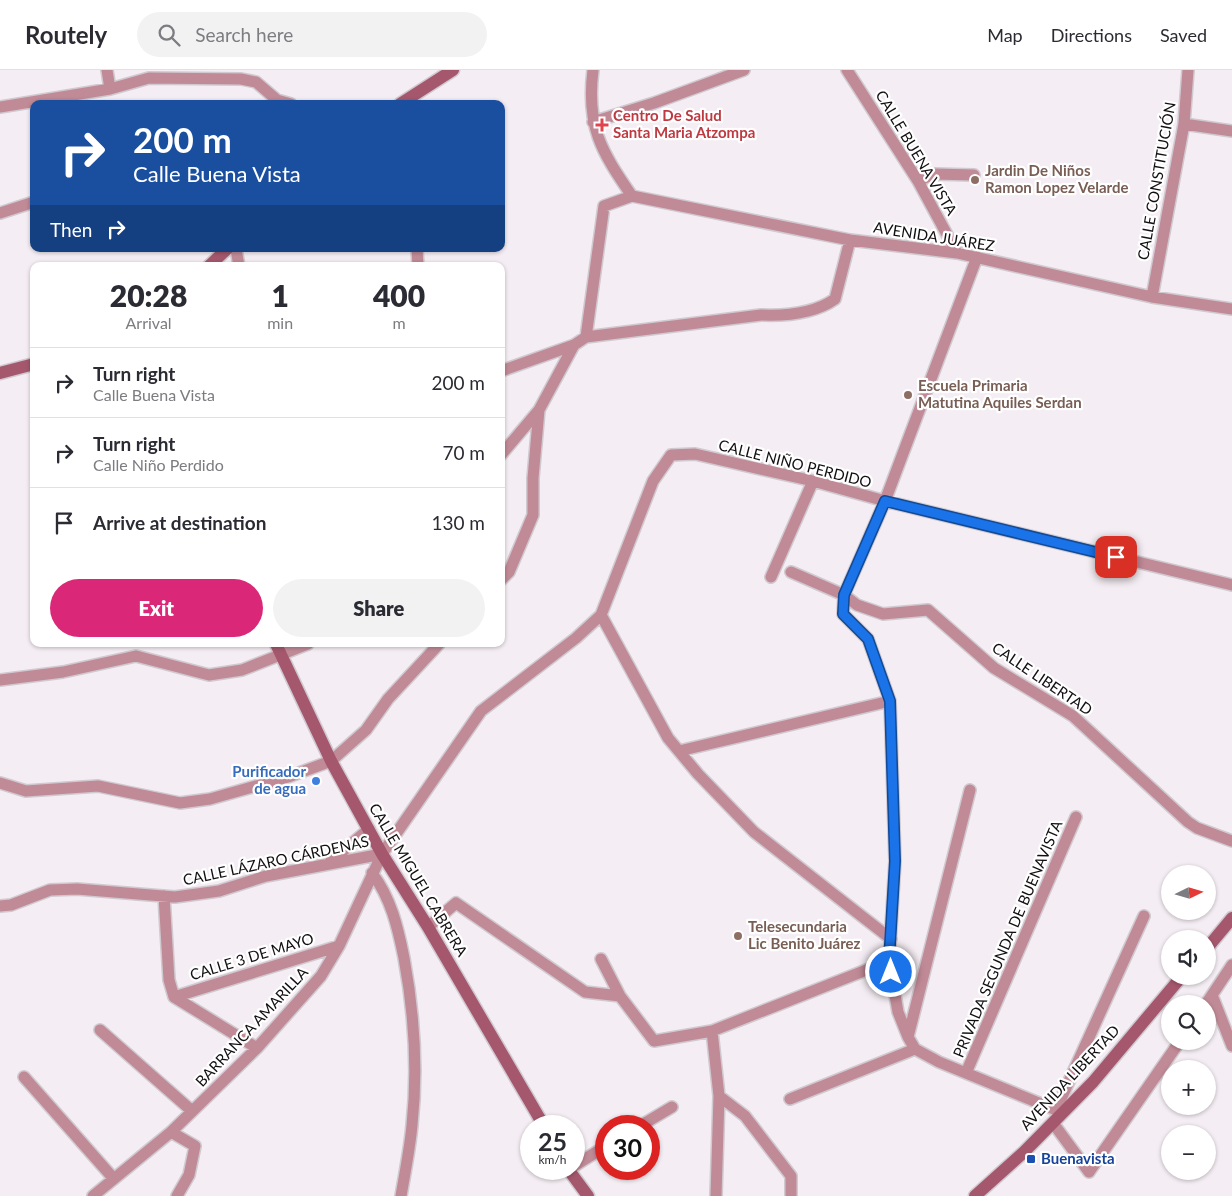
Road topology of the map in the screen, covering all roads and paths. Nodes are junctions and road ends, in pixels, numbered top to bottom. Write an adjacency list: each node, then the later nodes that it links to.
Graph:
1 (106, 70): 10 (street)
2 (254, 70): 9 (street)
3 (454, 70): 13 (street)
4 (593, 70): 16 (street)
5 (744, 70): 16 (street)
6 (847, 70): 20 (street, CALLE BUENA VISTA)
7 (1188, 70): 17 (street, CALLE CONSTITUCIÓN)
8 (186, 75): 9 (street); 10 (street)
9 (241, 79): 12 (street)
10 (110, 89): 11 (street)
11 (43, 100)
12 (277, 100)
13 (406, 100)
14 (30, 102): 15 (street)
15 (0, 107)
16 (593, 122): 21 (street)
17 (1184, 124): 18 (street); 29 (street, CALLE CONSTITUCIÓN)
18 (1232, 131)
19 (974, 175): 20 (street)
20 (918, 181): 26 (street, CALLE BUENA VISTA)
21 (632, 196): 24 (street, AVENIDA JUÁREZ); 31 (street)
22 (30, 203): 23 (street)
23 (0, 213)
24 (850, 240): 26 (street, AVENIDA JUÁREZ); 31 (street)
25 (224, 252): 28 (street)
26 (957, 253): 27 (street, AVENIDA JUÁREZ)
27 (977, 257): 29 (street, AVENIDA JUÁREZ); 39 (street)
28 (214, 262)
29 (1152, 297): 30 (street, AVENIDA JUÁREZ)
30 (1232, 308)
31 (586, 337): 32 (street)
32 (574, 345): 34 (street); 36 (street)
33 (30, 365): 35 (street)
34 (505, 370)
35 (0, 373)
36 (539, 410): 37 (street); 41 (street)
37 (505, 450)
38 (813, 481): 39 (street, CALLE NIÑO PERDIDO); 42 (street); 45 (street, CALLE NIÑO PERDIDO)
39 (885, 501): 43 (street, CALLE NIÑO PERDIDO); 44 (street)
40 (791, 572): 44 (street, CALLE LIBERTAD)
41 (505, 576)
42 (771, 577)
43 (1232, 585)
44 (844, 595): 49 (street); 56 (street, CALLE LIBERTAD)
45 (602, 615): 50 (street); 57 (street, BARRANCA AMARILLA)
46 (436, 647): 51 (street)
47 (278, 649): 48 (street); 51 (street, CALLE MIGUEL CABRERA)
48 (0, 680)
49 (890, 701): 50 (street); 66 (street)
50 (679, 751): 66 (street)
51 (332, 761): 52 (street); 55 (street, CALLE MIGUEL CABRERA)
52 (0, 783)
53 (970, 790): 78 (street)
54 (1076, 817): 83 (street, PRIVADA SEGUNDA DE BUENAVISTA)
55 (369, 829): 57 (street, CALLE MIGUEL CABRERA); 58 (street)
56 (1232, 841)
57 (382, 854): 58 (street, CALLE LÁZARO CÁRDENAS); 59 (street, BARRANCA AMARILLA); 64 (street, CALLE MIGUEL CABRERA)
58 (329, 863): 60 (street, CALLE LÁZARO CÁRDENAS)
59 (372, 874): 67 (street, BARRANCA AMARILLA); 97 (street)
60 (164, 896): 61 (street, CALLE LÁZARO CÁRDENAS); 74 (street)
61 (0, 906)
62 (1144, 916): 91 (street)
63 (1232, 918): 65 (street)
64 (428, 927): 73 (street); 89 (street, CALLE MIGUEL CABRERA)
65 (1216, 937)
66 (891, 938): 69 (street)
67 (340, 946): 74 (street, CALLE 3 DE MAYO); 80 (street, BARRANCA AMARILLA)
68 (601, 959): 73 (street)
69 (889, 961): 77 (street); 78 (street)
70 (1232, 965): 72 (street)
71 (1174, 985): 91 (street, AVENIDA LIBERTAD)
72 (1212, 995)
73 (620, 996): 77 (street)
74 (174, 997): 80 (street)
75 (1216, 1013): 79 (street)
76 (100, 1030): 88 (street)
77 (712, 1031): 85 (street)
78 (908, 1037): 81 (street)
79 (1232, 1046)
80 (257, 1048): 88 (street, BARRANCA AMARILLA)
81 (915, 1049): 83 (street); 86 (street)
82 (1174, 1050): 91 (street)
83 (966, 1074): 91 (street)
84 (24, 1077): 93 (street)
85 (719, 1096): 99 (street); 100 (street)
86 (790, 1099)
87 (672, 1107): 90 (street)
88 (192, 1111): 92 (street, BARRANCA AMARILLA)
89 (538, 1115)
90 (659, 1115)
91 (1057, 1115): 101 (street, AVENIDA LIBERTAD)
92 (171, 1132): 93 (street, BARRANCA AMARILLA); 96 (street)
93 (114, 1179): 95 (street, BARRANCA AMARILLA)
94 (577, 1180): 98 (street)
95 (93, 1196)
96 (177, 1196)
97 (401, 1196)
98 (588, 1196)
99 (716, 1196)
100 (791, 1196)
101 (975, 1196)

